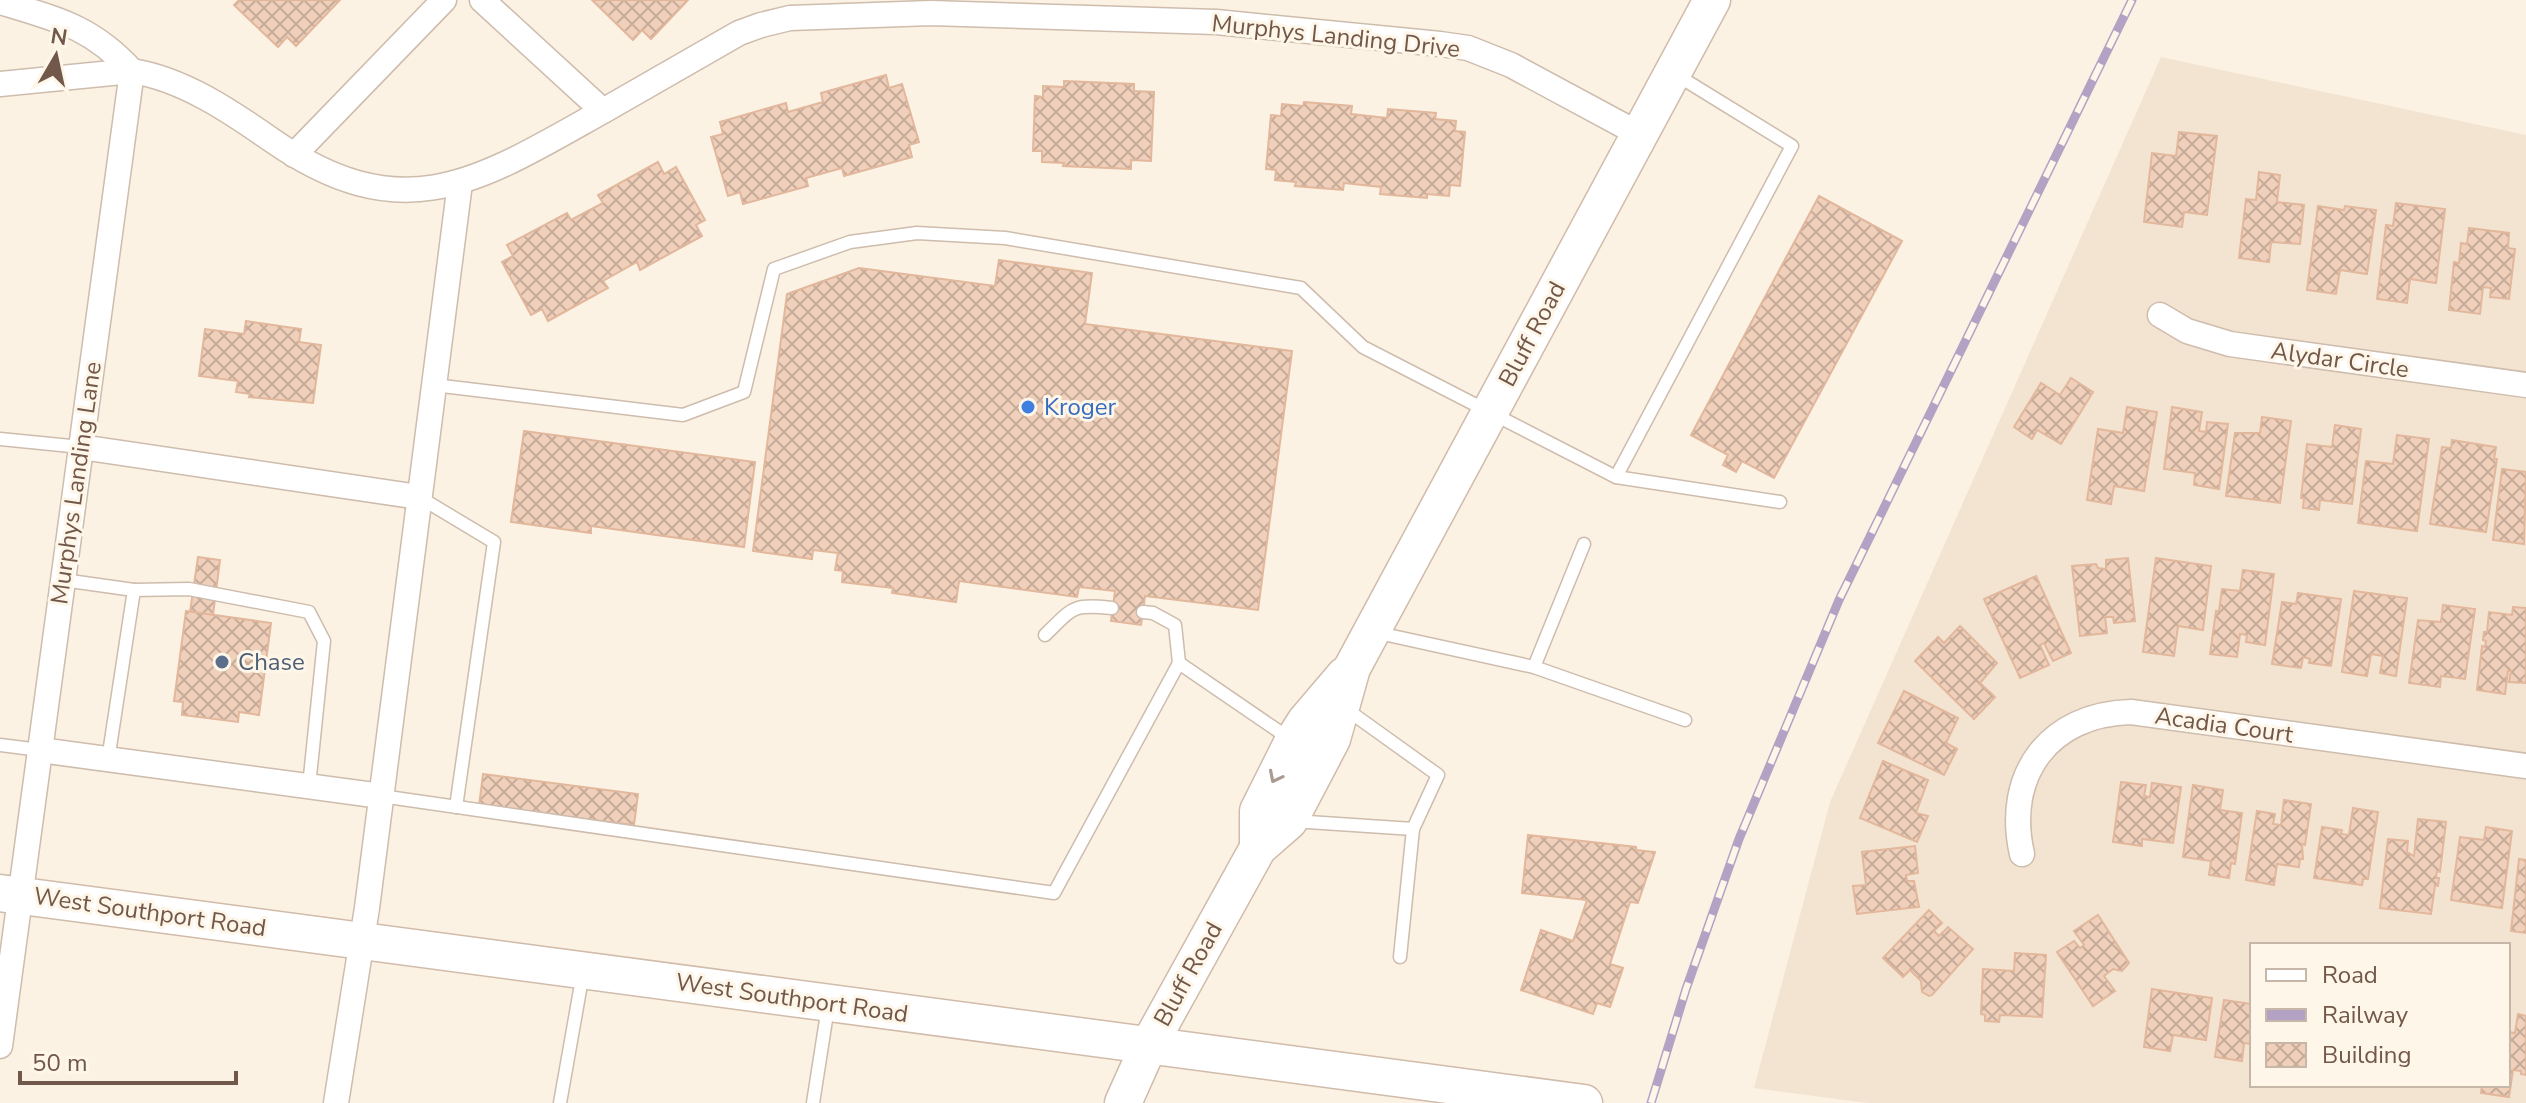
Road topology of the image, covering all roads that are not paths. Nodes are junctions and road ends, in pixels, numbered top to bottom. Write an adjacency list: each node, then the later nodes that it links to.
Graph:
1 (444, 0): 10 (street)
2 (482, 0): 8 (street)
3 (1712, 0): 6 (main road, Bluff Road)
4 (0, 2): 5 (street, Murphys Landing Drive)
5 (132, 71): 7 (street, Murphys Landing Drive); 10 (street, Murphys Landing Drive); 17 (street, Murphys Landing Lane)
6 (1673, 73): 9 (main road, Bluff Road); 18 (lane)
7 (0, 84)
8 (603, 111): 9 (street, Murphys Landing Drive); 11 (street, Murphys Landing Drive)
9 (1639, 134): 15 (main road, Bluff Road)
10 (294, 155): 11 (street, Murphys Landing Drive)
11 (460, 183): 13 (street)
12 (2160, 315): 14 (street, Alydar Circle)
13 (434, 385): 15 (lane); 19 (street)
14 (2526, 385)
15 (1490, 412): 18 (lane); 26 (main road, Bluff Road)
16 (0, 439): 17 (lane)
17 (81, 447): 19 (street); 22 (street, Murphys Landing Lane)
18 (1616, 477): 20 (lane)
19 (419, 497): 39 (street); 40 (lane)
20 (1780, 502)
21 (1584, 544): 29 (lane)
22 (63, 580): 23 (lane); 35 (street, Murphys Landing Lane)
23 (134, 590): 36 (lane); 38 (lane)
24 (1112, 608): 27 (lane)
25 (1143, 612): 28 (lane)
26 (1371, 631): 29 (lane); 30 (main road, Bluff Road)
27 (1045, 635)
28 (1179, 663): 33 (lane); 40 (lane)
29 (1534, 667): 32 (lane)
30 (1352, 668): 31 (main road, Bluff Road); 33 (main road, Bluff Road)
31 (1341, 705): 41 (main road, Bluff Road); 42 (lane)
32 (1685, 720)
33 (1293, 741): 43 (main road, Bluff Road, one-way to 43)
34 (0, 745): 35 (lane)
35 (40, 750): 36 (street); 45 (street, Murphys Landing Lane)
36 (108, 760): 38 (street)
37 (2526, 766): 44 (street, Acadia Court)
38 (309, 786): 39 (street)
39 (381, 796): 40 (lane); 46 (street)
40 (456, 807)
41 (1289, 821): 42 (lane); 43 (main road, Bluff Road)
42 (1413, 829): 47 (lane)
43 (1258, 848): 50 (main road, Bluff Road)
44 (2022, 854)
45 (11, 894): 46 (main road, West Southport Road); 51 (street, Murphys Landing Lane)
46 (362, 941): 48 (main road, West Southport Road); 52 (street)
47 (1400, 957)
48 (583, 970): 49 (main road, West Southport Road); 53 (lane)
49 (829, 1003): 50 (main road, West Southport Road); 54 (lane)
50 (1149, 1045): 55 (main road, Bluff Road); 56 (main road, West Southport Road)
51 (0, 1046)
52 (336, 1103)
53 (560, 1103)
54 (813, 1103)
55 (1123, 1103)
56 (1584, 1103)

